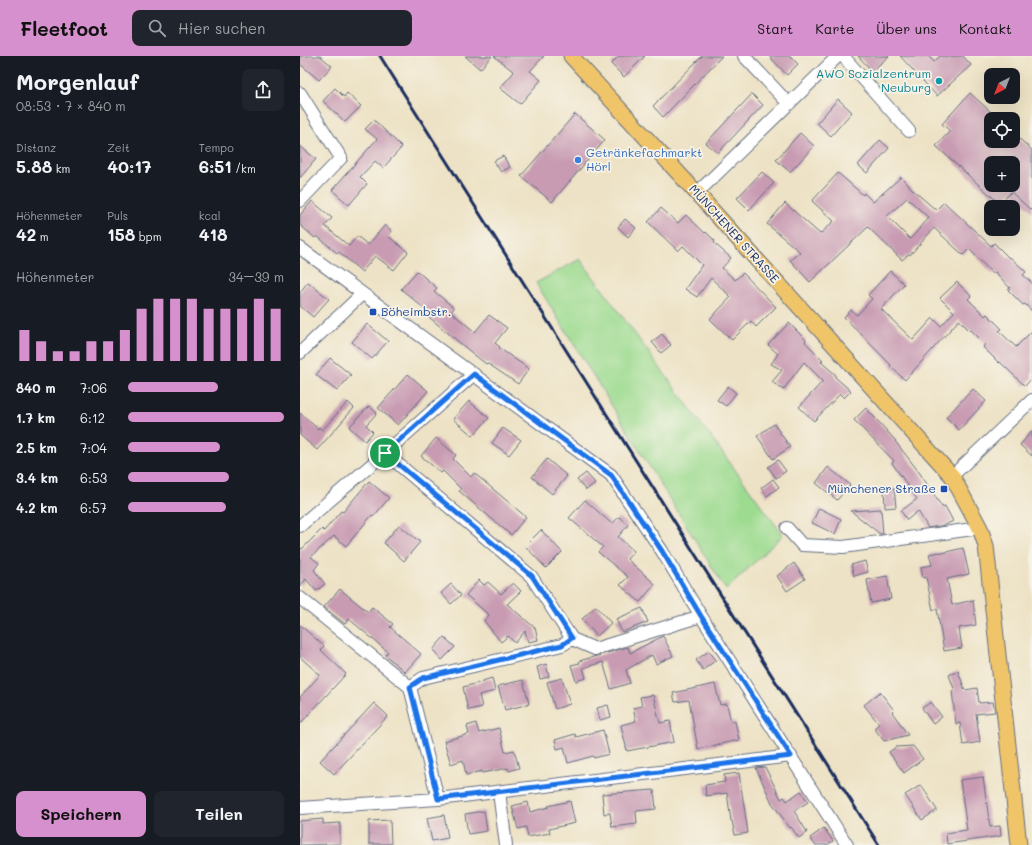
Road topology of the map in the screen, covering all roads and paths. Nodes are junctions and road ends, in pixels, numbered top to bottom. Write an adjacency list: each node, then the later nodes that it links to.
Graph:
1 (571, 56): 8 (main road, MÜNCHENER STRASSE)
2 (744, 56): 6 (street)
3 (838, 56): 6 (street)
4 (843, 56): 7 (street)
5 (300, 94): 9 (street)
6 (789, 104): 8 (street)
7 (909, 131)
8 (697, 194): 16 (main road, MÜNCHENER STRASSE)
9 (300, 201)
10 (300, 248): 11 (street)
11 (362, 294): 12 (street); 13 (street)
12 (300, 353)
13 (474, 374): 15 (street); 21 (street)
14 (1032, 400): 16 (street)
15 (385, 453): 17 (street); 22 (street)
16 (952, 476): 19 (main road, MÜNCHENER STRASSE)
17 (300, 526)
18 (787, 528): 19 (street)
19 (980, 528): 30 (main road, MÜNCHENER STRASSE)
20 (300, 598): 23 (street)
21 (701, 616): 22 (street); 24 (street)
22 (572, 638): 23 (street)
23 (410, 687): 26 (street)
24 (791, 756): 25 (street); 29 (street)
25 (499, 792): 26 (street); 28 (street)
26 (438, 799): 27 (street)
27 (300, 808)
28 (506, 845)
29 (848, 845)
30 (1020, 845)

